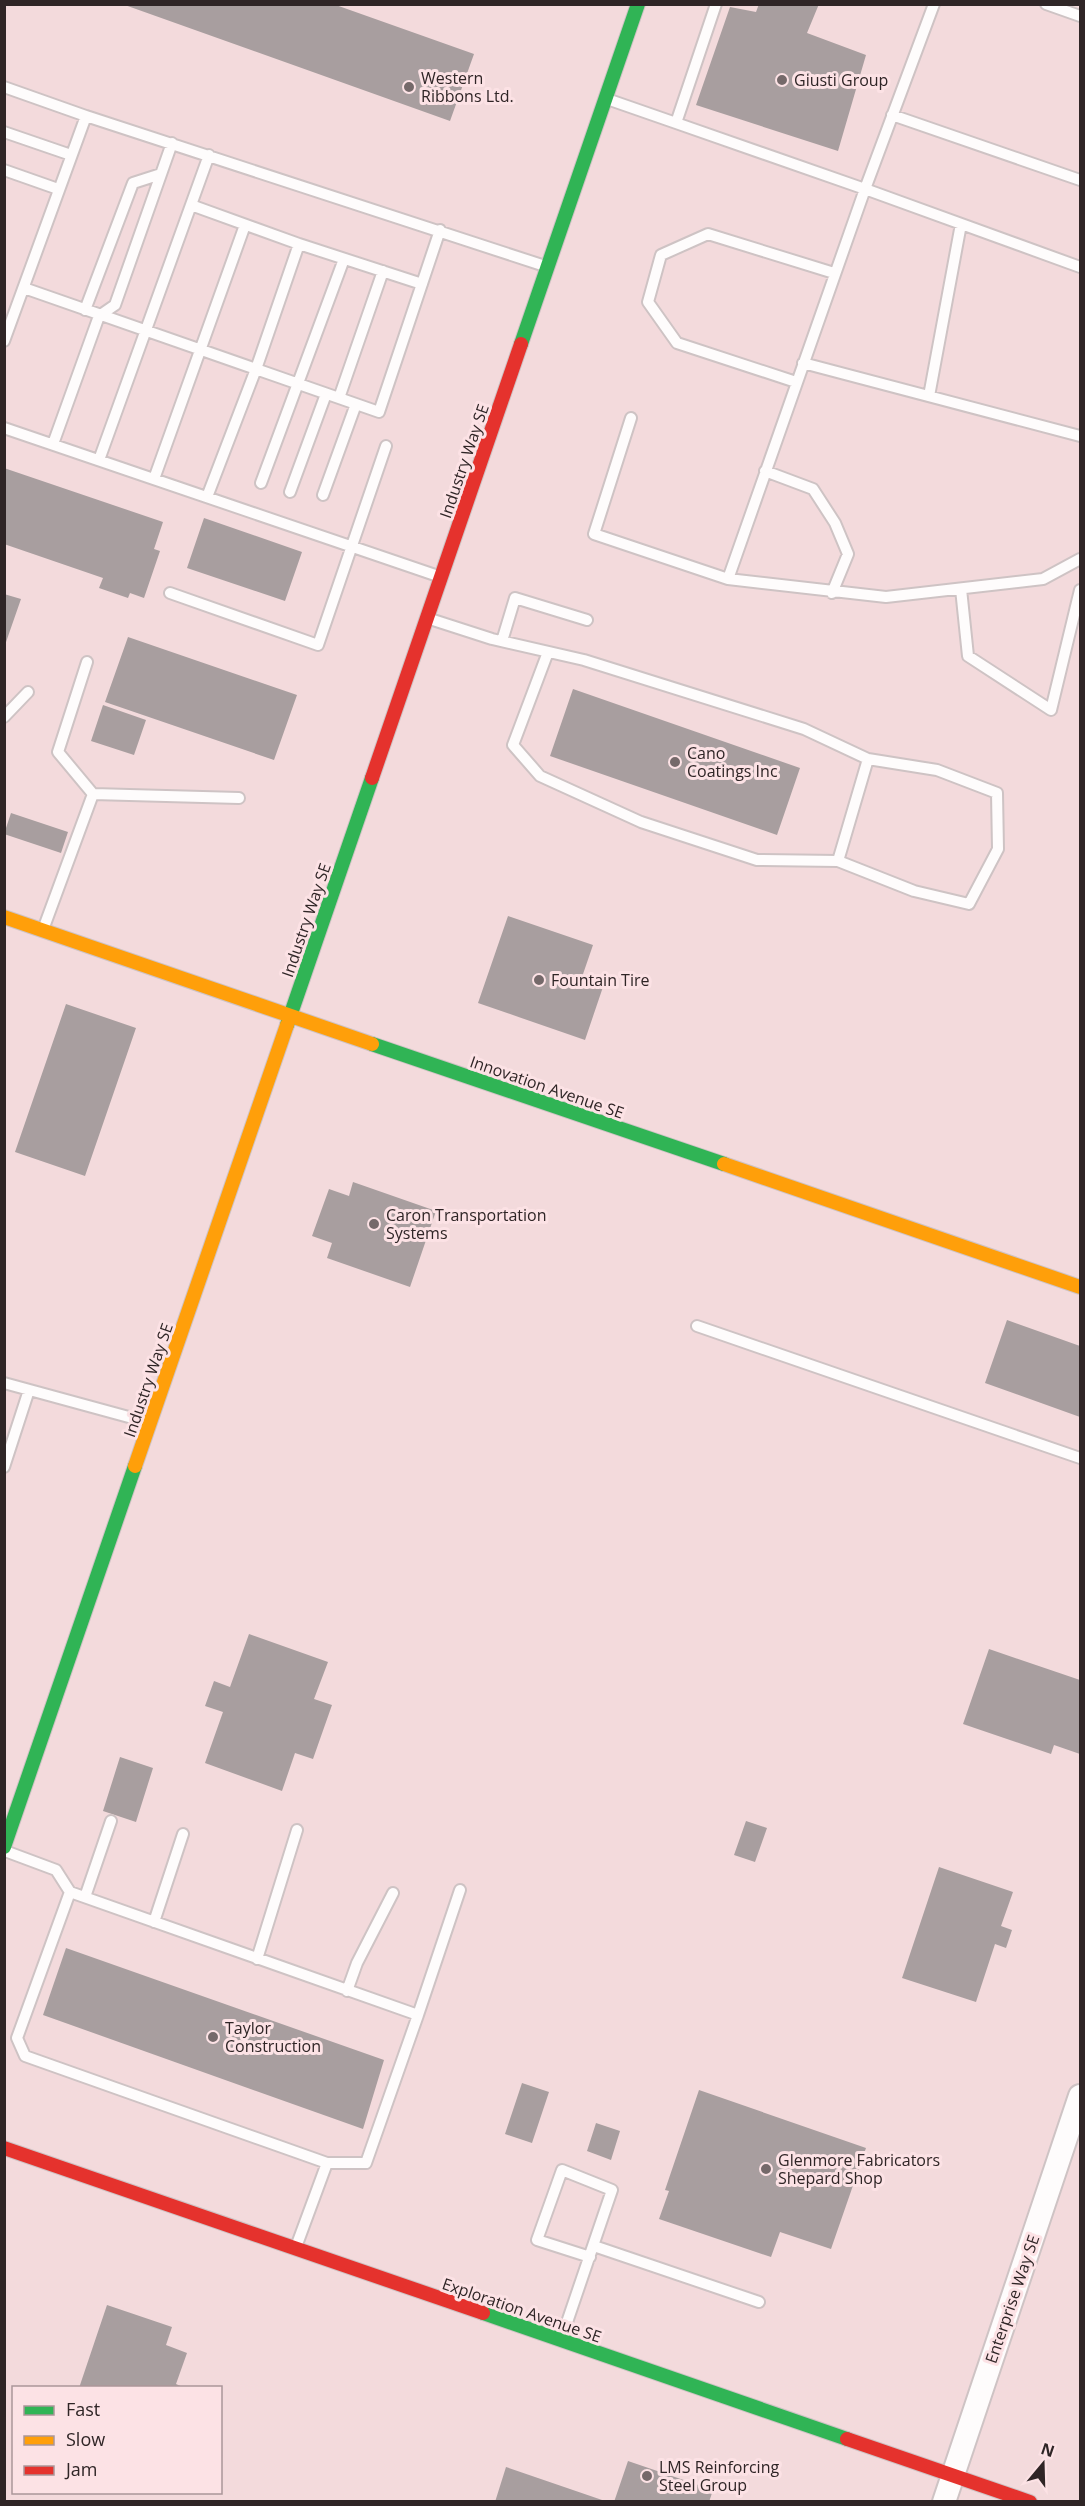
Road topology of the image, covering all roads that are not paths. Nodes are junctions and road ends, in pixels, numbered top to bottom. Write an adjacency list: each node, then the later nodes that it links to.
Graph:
1 (638, 4): 7 (street, Industry Way SE)
2 (716, 4): 10 (lane)
3 (934, 4): 8 (lane)
4 (1046, 4): 5 (lane)
5 (1080, 16)
6 (4, 87): 9 (lane)
7 (606, 99): 10 (lane); 26 (street, Industry Way SE)
8 (892, 115): 17 (lane); 19 (lane)
9 (86, 116): 12 (lane); 13 (lane)
10 (676, 123): 19 (lane)
11 (4, 132): 13 (lane)
12 (172, 143): 14 (lane); 16 (lane)
13 (71, 155): 18 (lane)
14 (209, 155): 20 (lane); 23 (lane)
15 (4, 170): 18 (lane)
16 (161, 174): 32 (lane); 33 (lane)
17 (1080, 180)
18 (58, 189): 31 (lane)
19 (865, 189): 21 (lane); 29 (lane)
20 (191, 205): 22 (lane); 34 (lane)
21 (961, 224): 27 (lane); 42 (lane)
22 (245, 225): 24 (lane); 36 (lane)
23 (440, 230): 26 (lane); 30 (lane)
24 (299, 244): 25 (lane); 38 (lane)
25 (344, 259): 28 (lane); 40 (lane)
26 (548, 267): 59 (street, Industry Way SE)
27 (1080, 267)
28 (383, 271): 30 (lane); 43 (lane)
29 (834, 273): 37 (lane); 39 (lane)
30 (422, 284): 44 (lane)
31 (24, 288): 32 (lane); 35 (lane)
32 (84, 310): 33 (lane)
33 (99, 316): 34 (lane); 48 (lane)
34 (145, 330): 36 (lane); 50 (lane)
35 (4, 341)
36 (200, 350): 38 (lane); 52 (lane)
37 (803, 363): 39 (lane); 42 (lane)
38 (256, 369): 40 (lane); 56 (lane)
39 (796, 382): 51 (lane)
40 (297, 383): 41 (lane); 53 (lane)
41 (326, 394): 43 (lane); 54 (lane)
42 (929, 396): 47 (lane)
43 (339, 398): 44 (lane)
44 (356, 404): 55 (lane)
45 (631, 418): 60 (lane)
46 (4, 428): 48 (lane)
47 (1080, 436)
48 (53, 444): 50 (lane)
49 (386, 446): 57 (lane)
50 (99, 460): 52 (lane)
51 (765, 471): 60 (lane); 64 (lane)
52 (154, 479): 56 (lane)
53 (261, 483)
54 (290, 492)
55 (323, 495)
56 (207, 497): 57 (lane)
57 (350, 546): 59 (lane); 63 (lane)
58 (1080, 559): 61 (lane)
59 (441, 578): 65 (street, Industry Way SE)
60 (728, 579): 64 (lane)
61 (961, 588): 62 (lane); 64 (lane)
62 (1080, 590)
63 (170, 593)
64 (832, 593)
65 (427, 618): 67 (lane); 78 (street, Industry Way SE)
66 (587, 620): 67 (lane)
67 (502, 641): 68 (lane)
68 (548, 652): 72 (lane); 75 (lane)
69 (87, 662): 73 (lane)
70 (28, 692): 71 (lane)
71 (4, 717)
72 (868, 759): 75 (lane); 75 (lane)
73 (93, 794): 74 (lane); 77 (lane)
74 (239, 798)
75 (838, 861)
76 (4, 917): 77 (street, Innovation Avenue SE)
77 (43, 930): 78 (street, Innovation Avenue SE)
78 (290, 1017): 79 (street, Innovation Avenue SE); 83 (street, Industry Way SE)
79 (1080, 1287)
80 (697, 1326): 84 (lane)
81 (4, 1383): 82 (lane)
82 (29, 1390): 83 (lane); 85 (lane)
83 (150, 1423): 89 (street, Industry Way SE)
84 (1080, 1458)
85 (4, 1467)
86 (111, 1821): 93 (lane)
87 (297, 1830): 95 (lane)
88 (183, 1834): 94 (lane)
89 (4, 1849): 91 (lane)
90 (460, 1890): 97 (lane)
91 (70, 1892): 93 (lane); 100 (lane)
92 (393, 1893): 96 (lane)
93 (85, 1897): 94 (lane)
94 (154, 1922): 95 (lane)
95 (257, 1959): 96 (lane)
96 (347, 1991): 97 (lane)
97 (418, 2015): 100 (lane)
98 (1080, 2096): 106 (street, Enterprise Way SE)
99 (4, 2148): 102 (street, Exploration Avenue SE)
100 (327, 2163): 102 (lane)
101 (594, 2246): 103 (lane); 103 (lane); 104 (lane)
102 (295, 2250): 105 (street, Exploration Avenue SE)
103 (590, 2257): 105 (lane)
104 (759, 2302)
105 (560, 2341): 106 (street, Exploration Avenue SE)
106 (953, 2475): 107 (street, Enterprise Way SE); 108 (street, Exploration Avenue SE)
107 (944, 2502)
108 (1030, 2502)

